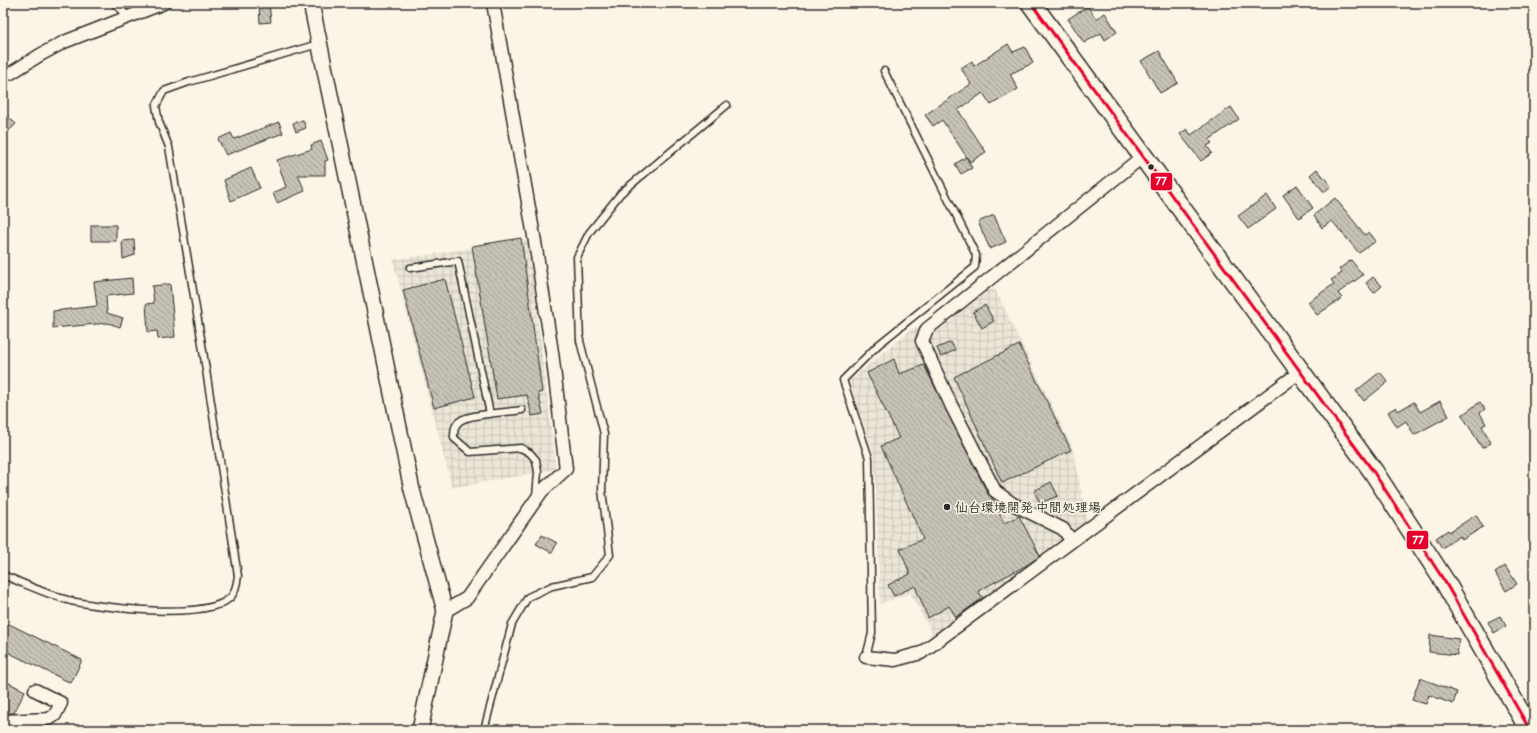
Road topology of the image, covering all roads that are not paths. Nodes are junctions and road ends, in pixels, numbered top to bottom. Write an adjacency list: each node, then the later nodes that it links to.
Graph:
1 (114, 3): 6 (lane)
2 (164, 3): 6 (street)
3 (311, 3): 7 (street)
4 (493, 3): 16 (street)
5 (1031, 3): 11 (main road)
6 (128, 16): 9 (street)
7 (320, 44): 18 (lane); 19 (street)
8 (884, 71): 20 (lane)
9 (3, 75)
10 (727, 105): 24 (lane)
11 (1142, 157): 13 (main road); 17 (street)
12 (410, 268): 15 (lane)
13 (1300, 372): 17 (street); 25 (main road)
14 (522, 410): 15 (lane)
15 (490, 414): 16 (lane)
16 (535, 500): 19 (street)
17 (1072, 541): 20 (street)
18 (3, 575)
19 (445, 611): 23 (street)
20 (866, 657)
21 (35, 690): 22 (street)
22 (3, 721)
23 (420, 730)
24 (484, 730)
25 (1530, 730)

